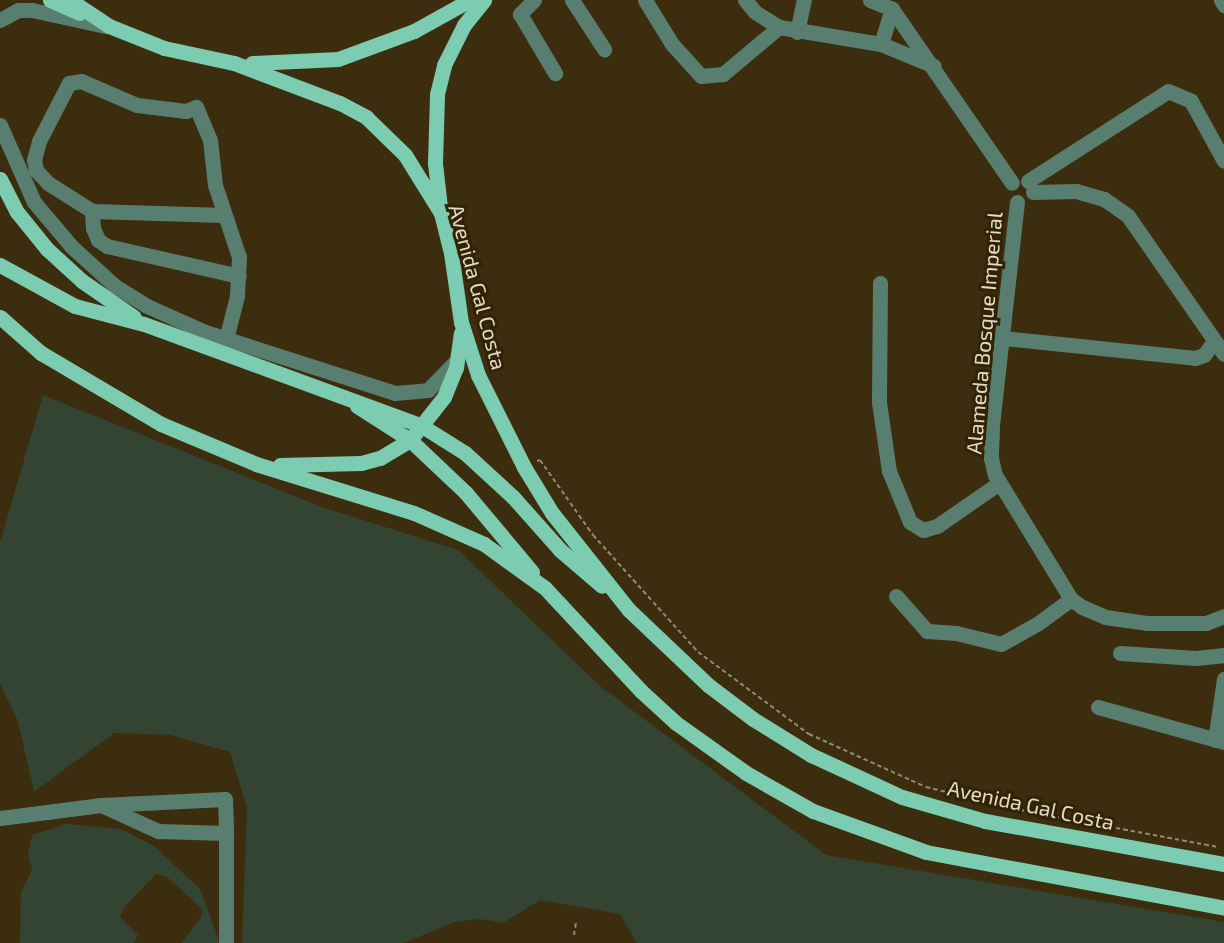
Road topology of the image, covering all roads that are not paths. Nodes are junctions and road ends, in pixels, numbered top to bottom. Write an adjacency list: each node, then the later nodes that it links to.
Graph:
1 (50, 0): 15 (main road)
2 (70, 0): 15 (main road, Avenida Gal Costa)
3 (470, 0): 20 (main road)
4 (484, 0): 30 (main road)
5 (534, 0): 22 (street)
6 (572, 0): 19 (street)
7 (645, 0): 16 (street)
8 (745, 0): 16 (street)
9 (804, 0): 17 (street)
10 (870, 0): 13 (street, Alameda Bosque Imperial)
11 (1221, 0): 12 (street)
12 (1224, 5)
13 (891, 9): 18 (street); 21 (street, Alameda Bosque Imperial)
14 (0, 20): 15 (street)
15 (109, 26): 20 (main road, Avenida Gal Costa)
16 (779, 27): 17 (street)
17 (797, 32): 18 (street)
18 (881, 44): 21 (street)
19 (604, 49)
20 (234, 63): 30 (main road, Avenida Gal Costa)
21 (934, 66): 26 (street, Alameda Bosque Imperial)
22 (555, 73)
23 (0, 125): 40 (street)
24 (1224, 161): 27 (street)
25 (0, 179): 37 (main road)
26 (1011, 183): 27 (street, Alameda Bosque Imperial); 28 (street, Alameda Bosque Imperial)
27 (1030, 186): 28 (street); 41 (street, Alameda Bosque Imperial)
28 (1017, 202): 39 (street, Alameda Bosque Imperial)
29 (92, 211): 31 (street); 31 (street); 33 (street)
30 (441, 213): 36 (main road, Avenida Gal Costa)
31 (224, 215): 33 (street)
32 (0, 265): 37 (main road)
33 (239, 276): 40 (street)
34 (880, 283): 49 (street)
35 (0, 317): 42 (main road)
36 (461, 322): 44 (main road); 53 (main road, Avenida Gal Costa)
37 (144, 324): 45 (main road)
38 (0, 331): 42 (main road)
39 (1003, 338): 41 (street); 49 (street, Alameda Bosque Imperial)
40 (226, 339): 44 (street)
41 (1214, 341): 43 (street, Alameda Bosque Imperial)
42 (40, 353): 48 (main road)
43 (1224, 354)
44 (458, 359): 46 (main road)
45 (336, 393): 46 (main road); 47 (main road)
46 (422, 426): 47 (main road); 53 (main road)
47 (410, 441): 48 (main road); 50 (main road)
48 (256, 464): 50 (main road)
49 (999, 483): 52 (street, Alameda Bosque Imperial)
50 (545, 588): 64 (main road)
51 (897, 596): 52 (street)
52 (1071, 599): 54 (street)
53 (629, 610): 63 (main road, Avenida Gal Costa)
54 (1224, 616)
55 (1120, 653): 56 (street)
56 (1224, 655)
57 (1224, 679): 59 (street)
58 (1098, 707): 59 (street)
59 (1220, 741)
60 (101, 805): 61 (street); 62 (street); 62 (street)
61 (0, 818)
62 (226, 833): 65 (street)
63 (1224, 864)
64 (1224, 908)
65 (226, 943)

